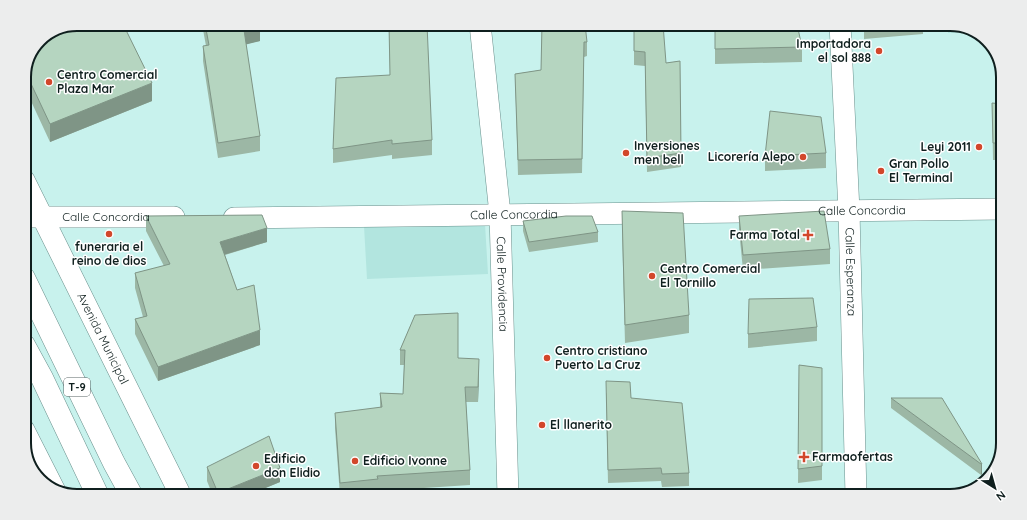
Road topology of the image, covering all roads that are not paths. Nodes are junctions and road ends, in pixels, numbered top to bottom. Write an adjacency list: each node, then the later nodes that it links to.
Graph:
1 (481, 31): 6 (street, Calle Providencia)
2 (840, 31): 5 (street, Calle Esperanza)
3 (31, 206): 7 (street, Avenida Municipal)
4 (996, 209): 5 (street, Calle Concordia)
5 (849, 212): 6 (street, Calle Concordia); 18 (street, Calle Esperanza)
6 (500, 214): 9 (street, Calle Concordia); 17 (street, Calle Providencia)
7 (34, 217): 8 (street, Calle Concordia); 16 (street, Avenida Municipal)
8 (192, 218)
9 (215, 218)
10 (31, 292): 15 (highway, T-9)
11 (31, 358): 14 (highway, T-9)
12 (31, 444): 13 (street)
13 (49, 480)
14 (95, 489)
15 (128, 489)
16 (178, 489)
17 (508, 489)
18 (856, 489)

